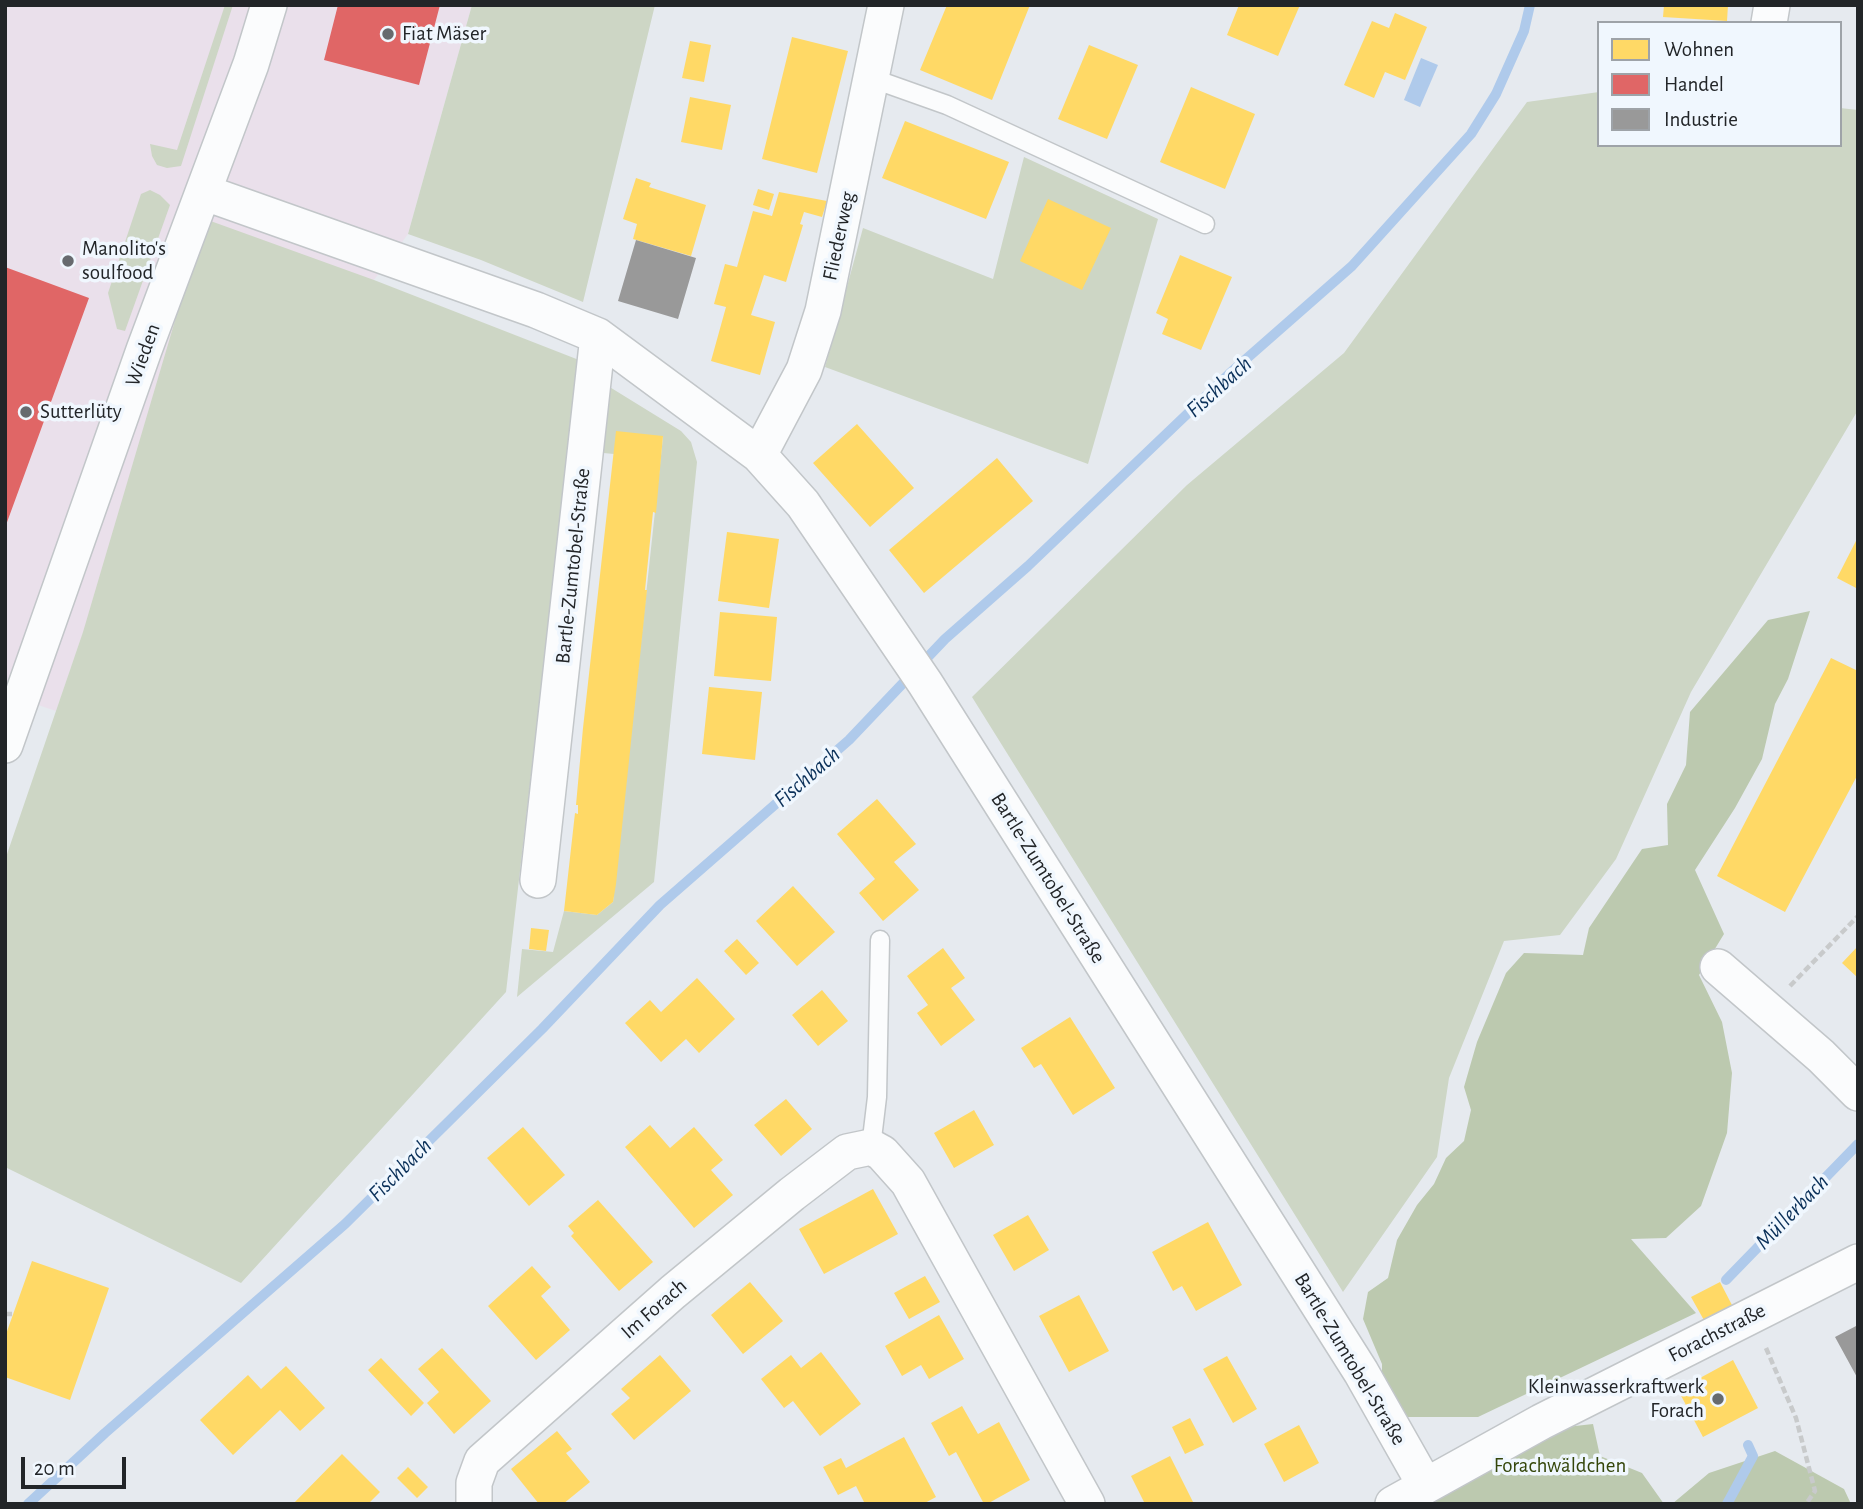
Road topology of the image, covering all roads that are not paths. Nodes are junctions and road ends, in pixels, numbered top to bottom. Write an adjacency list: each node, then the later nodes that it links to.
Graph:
1 (269, 5): 4 (street, Wieden)
2 (886, 5): 3 (street, Fliederweg)
3 (871, 78): 5 (lane); 7 (street, Fliederweg)
4 (203, 192): 6 (street, Bartle-Zumtobel-Straße); 8 (street, Wieden)
5 (1205, 224)
6 (598, 336): 7 (street, Bartle-Zumtobel-Straße); 9 (street, Bartle-Zumtobel-Straße)
7 (759, 455): 15 (street, Bartle-Zumtobel-Straße)
8 (5, 745)
9 (538, 880)
10 (880, 940): 13 (lane)
11 (1718, 967): 12 (street)
12 (1858, 1093)
13 (871, 1147): 16 (street, Im Forach); 17 (street)
14 (1858, 1262): 15 (street, Forachstraße)
15 (1425, 1485): 18 (street, Forachstraße)
16 (474, 1504)
17 (1087, 1504)
18 (1393, 1504)

